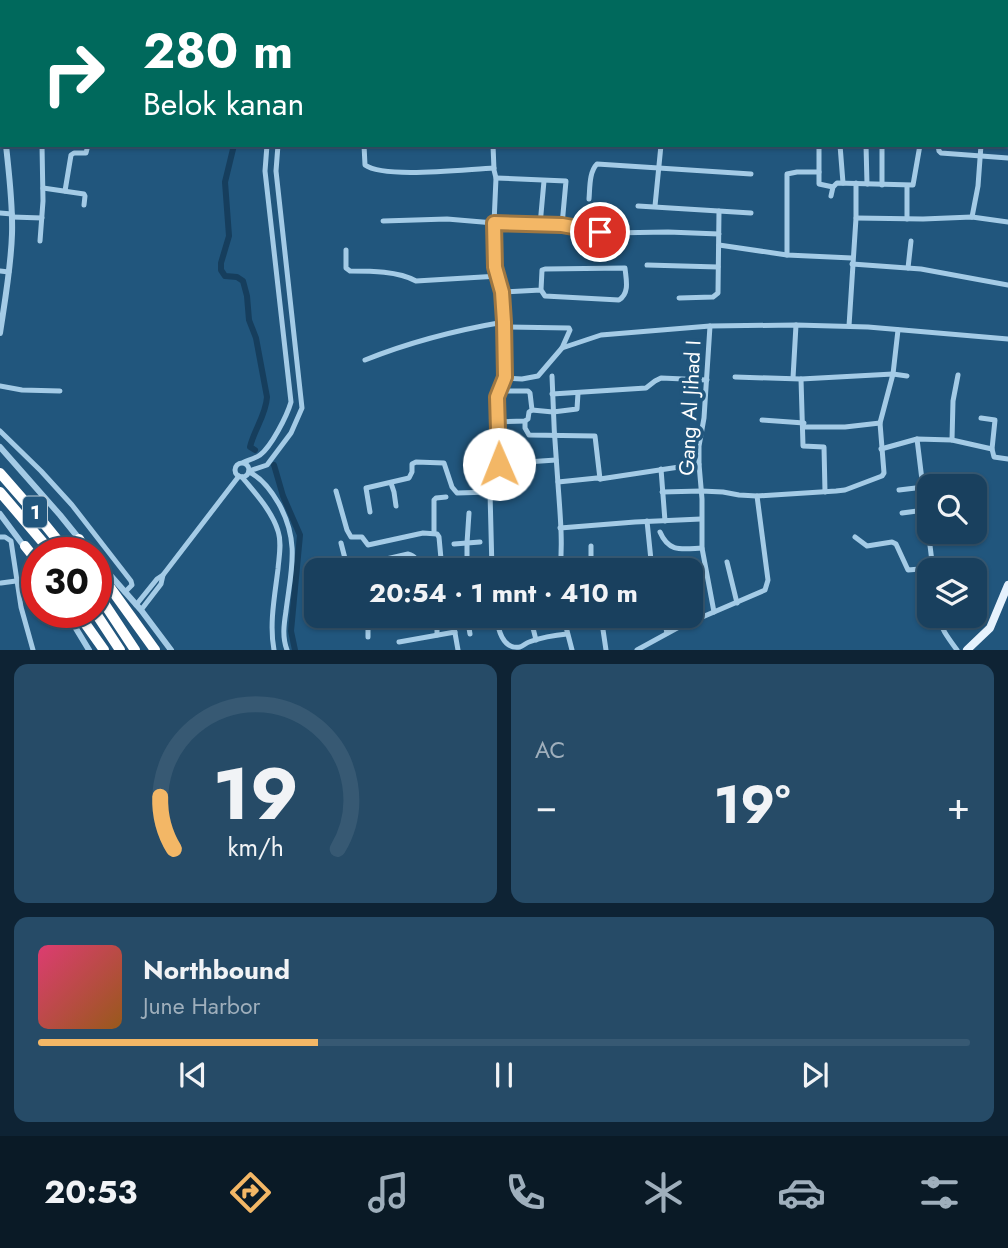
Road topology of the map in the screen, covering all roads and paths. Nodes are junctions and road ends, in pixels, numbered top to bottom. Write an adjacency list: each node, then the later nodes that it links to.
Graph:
1 (4, 147): 42 (street)
2 (42, 147): 30 (street)
3 (88, 147): 31 (street)
4 (267, 147): 33 (street)
5 (278, 147): 32 (street)
6 (364, 147): 18 (street)
7 (493, 147): 18 (street)
8 (661, 147): 19 (street)
9 (819, 147): 20 (street)
10 (840, 147): 24 (street)
11 (866, 147): 26 (street)
12 (882, 147): 27 (street)
13 (920, 147): 28 (street)
14 (939, 147): 16 (street)
15 (981, 147): 16 (street)
16 (979, 156): 17 (street); 43 (street)
17 (1008, 158)
18 (494, 168): 22 (street)
19 (659, 168): 21 (street); 35 (street); 38 (street)
20 (819, 168): 29 (street); 57 (street)
21 (751, 174)
22 (496, 178): 23 (street); 49 (street)
23 (544, 181): 50 (street); 51 (street)
24 (843, 183): 25 (street); 29 (street)
25 (856, 183): 26 (street); 45 (street)
26 (867, 184): 27 (street)
27 (883, 185): 28 (street)
28 (907, 186): 46 (street)
29 (833, 187): 34 (street)
30 (43, 188): 31 (street); 44 (street)
31 (65, 191): 36 (street)
32 (279, 191): 33 (street); 114 (street)
33 (267, 192): 110 (street)
34 (831, 196)
35 (589, 199)
36 (84, 205)
37 (638, 206): 38 (street)
38 (655, 206): 39 (street)
39 (719, 211): 41 (street); 52 (street)
40 (0, 213): 42 (street)
41 (751, 213)
42 (12, 216): 44 (street); 63 (street)
43 (972, 217): 46 (street); 48 (street)
44 (42, 218): 53 (street)
45 (856, 218): 46 (street); 58 (street)
46 (907, 219)
47 (383, 221): 49 (street)
48 (1008, 222)
49 (494, 223): 50 (street); 64 (street)
50 (540, 225): 51 (street)
51 (562, 225): 52 (street)
52 (719, 234): 55 (street)
53 (40, 241)
54 (911, 241): 61 (street)
55 (719, 245): 57 (street); 60 (street)
56 (346, 250): 64 (street)
57 (787, 255): 58 (street)
58 (852, 261): 61 (street); 73 (street)
59 (647, 265): 60 (street)
60 (718, 267): 68 (street)
61 (908, 268): 65 (street)
62 (0, 271): 63 (street)
63 (9, 272): 69 (street)
64 (499, 276): 67 (street)
65 (1008, 285)
66 (541, 290): 66 (street); 67 (street)
67 (502, 292): 70 (street)
68 (679, 298)
69 (1, 322): 75 (street)
70 (504, 325): 77 (street); 78 (street); 84 (street)
71 (796, 325): 72 (street); 73 (street); 85 (street)
72 (710, 326): 77 (street); 87 (street, Gang Al Jihad I)
73 (849, 326): 74 (street)
74 (898, 330): 76 (street); 79 (street)
75 (0, 333)
76 (1008, 339)
77 (562, 348): 84 (street)
78 (365, 360)
79 (893, 374): 82 (street); 86 (street); 99 (street)
80 (958, 375): 104 (street)
81 (552, 376): 92 (street)
82 (907, 376)
83 (735, 377): 85 (street)
84 (504, 378): 90 (street)
85 (793, 378): 86 (street)
86 (801, 379): 100 (street)
87 (707, 380): 91 (street); 112 (street, Gang Al Jihad I)
88 (0, 386): 89 (street)
89 (60, 391)
90 (499, 391): 93 (street); 98 (street)
91 (578, 393): 92 (street); 94 (street)
92 (552, 394): 94 (street)
93 (531, 410): 94 (street); 97 (street)
94 (553, 412): 102 (street)
95 (981, 418): 107 (street)
96 (762, 420): 100 (street)
97 (525, 421): 98 (street); 102 (street)
98 (498, 422): 111 (street)
99 (880, 423): 100 (street); 106 (street)
100 (804, 425): 128 (street)
101 (0, 431): 171 (street)
102 (554, 436): 109 (street); 118 (street)
103 (918, 439): 104 (street); 106 (street); 116 (street)
104 (952, 440): 107 (street)
105 (0, 447): 146 (street)
106 (881, 449): 128 (street)
107 (992, 449): 108 (street)
108 (1008, 459)
109 (556, 460): 111 (street); 119 (street)
110 (244, 462): 114 (street); 117 (street)
111 (499, 464): 126 (street)
112 (699, 464): 113 (street); 124 (street, Gang Al Jihad I)
113 (661, 469): 118 (street); 127 (street)
114 (249, 471): 117 (street); 206 (street)
115 (0, 473): 145 (highway, 1)
116 (922, 474)
117 (240, 477): 173 (street); 205 (street)
118 (600, 479): 119 (street)
119 (558, 482): 140 (street)
120 (391, 483): 126 (street); 131 (street); 133 (street)
121 (917, 488): 122 (street)
122 (899, 490)
123 (336, 491): 142 (street)
124 (701, 491): 127 (street); 129 (street); 137 (street, Gang Al Jihad I)
125 (0, 492): 144 (highway, 1)
126 (490, 492): 160 (street)
127 (662, 492): 138 (street)
128 (825, 492): 129 (street)
129 (757, 496): 172 (street)
130 (446, 497): 142 (street)
131 (396, 506)
132 (917, 511): 136 (street)
133 (370, 512)
134 (0, 513): 148 (street)
135 (469, 513): 151 (street)
136 (902, 513)
137 (701, 519): 138 (street); 154 (street, Gang Al Jihad I)
138 (665, 521): 139 (street)
139 (647, 522): 140 (street); 163 (street)
140 (560, 528): 161 (street)
141 (660, 532): 154 (street)
142 (434, 533): 158 (street)
143 (0, 537): 167 (street)
144 (38, 537)
145 (54, 537)
146 (77, 537)
147 (855, 537): 165 (street)
148 (21, 542)
149 (480, 542): 151 (street)
150 (341, 543): 155 (street)
151 (467, 543): 152 (street); 159 (street)
152 (454, 544)
153 (591, 546): 162 (street)
154 (702, 548): 174 (street, Gang Al Jihad I)
155 (345, 558)
156 (392, 558): 157 (street)
157 (415, 558)
158 (441, 558)
159 (467, 558)
160 (492, 558)
161 (560, 558)
162 (592, 558)
163 (651, 558)
164 (727, 562): 172 (street)
165 (917, 570)
166 (112, 577): 171 (street)
167 (16, 581): 168 (street); 198 (street)
168 (1, 583)
169 (1008, 585): 212 (main road)
170 (112, 590): 203 (highway)
171 (125, 592): 173 (street)
172 (737, 603): 174 (street)
173 (138, 608): 204 (street)
174 (714, 612): 190 (street)
175 (112, 615): 202 (highway)
176 (76, 628): 199 (street)
177 (89, 628): 200 (highway)
178 (106, 628): 201 (highway)
179 (368, 628): 194 (street)
180 (437, 628): 193 (street)
181 (454, 628): 189 (street)
182 (469, 628): 191 (street)
183 (498, 628): 197 (street)
184 (533, 628): 195 (street)
185 (566, 628): 192 (street)
186 (603, 628): 209 (street)
187 (666, 628): 190 (street)
188 (942, 628): 211 (street)
189 (455, 632): 193 (street); 207 (street)
190 (667, 633): 210 (street)
191 (470, 634)
192 (567, 634): 195 (street); 208 (street)
193 (437, 635): 196 (street)
194 (368, 637)
195 (536, 640): 197 (street)
196 (399, 642)
197 (521, 648)
198 (33, 649)
199 (89, 649)
200 (104, 649)
201 (120, 649)
202 (135, 649)
203 (155, 649)
204 (172, 649)
205 (274, 649)
206 (287, 649)
207 (458, 649)
208 (572, 649)
209 (606, 649)
210 (637, 649)
211 (957, 649)
212 (967, 649)

